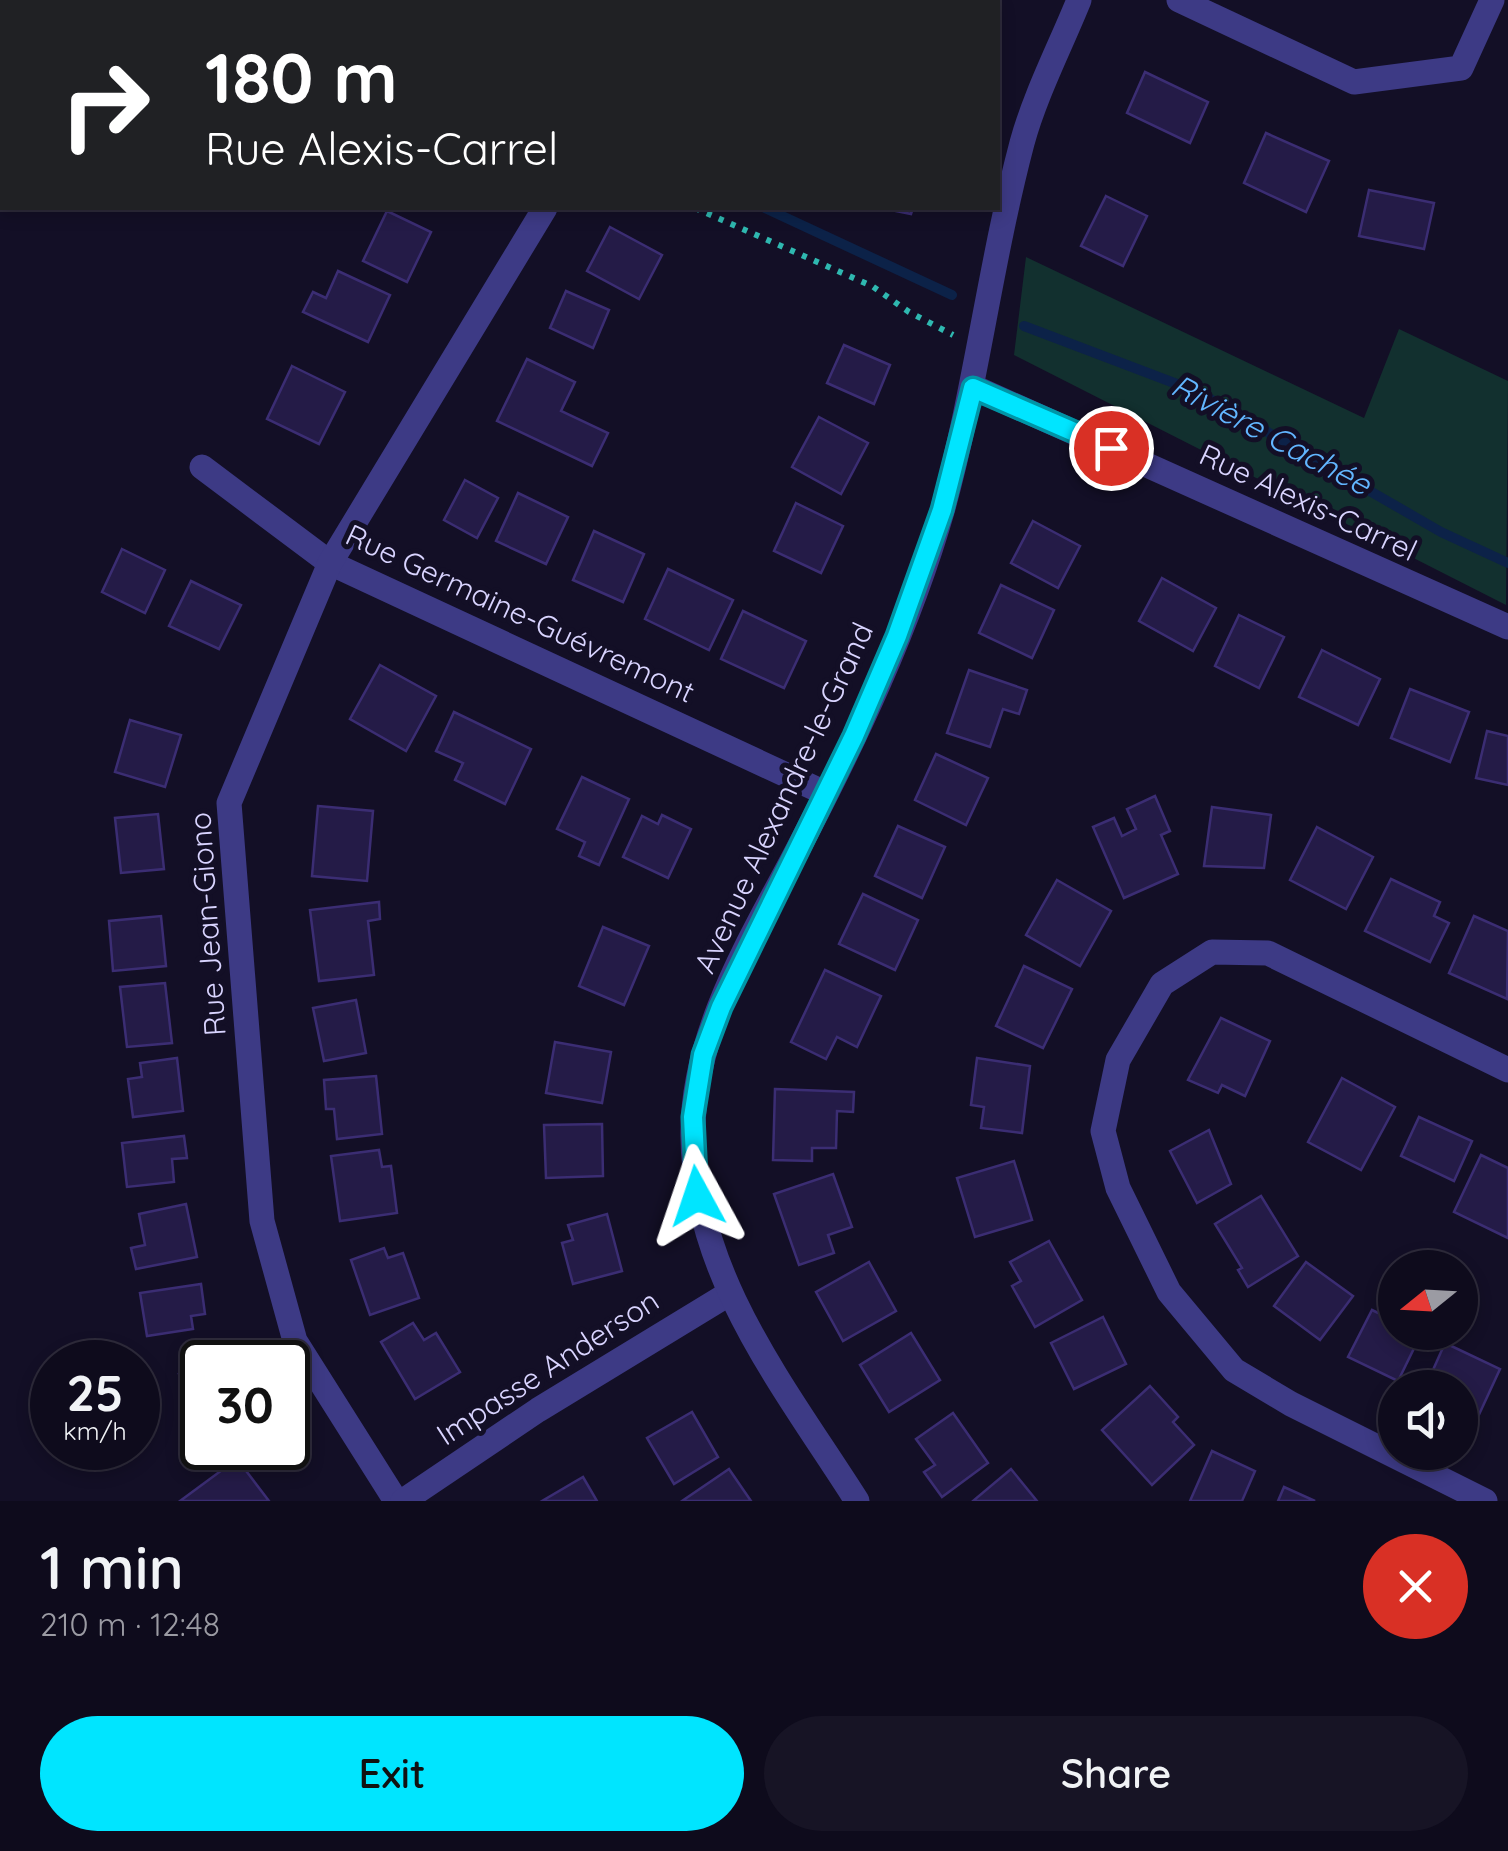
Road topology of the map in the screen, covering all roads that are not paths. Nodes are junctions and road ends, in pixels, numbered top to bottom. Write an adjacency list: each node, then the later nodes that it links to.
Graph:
1 (1079, 0): 5 (street, Avenue Alexandre-le-Grand)
2 (1179, 0): 3 (street)
3 (1492, 0)
4 (544, 210): 7 (street, Rue Jean-Giono)
5 (973, 388): 8 (street, Rue Alexis-Carrel); 9 (street, Avenue Alexandre-le-Grand)
6 (202, 467): 7 (street, Rue Germaine-Guévremont)
7 (330, 563): 9 (street, Rue Germaine-Guévremont); 12 (street, Rue Jean-Giono)
8 (1508, 627)
9 (825, 793): 11 (street, Avenue Alexandre-le-Grand)
10 (1508, 1070): 14 (street)
11 (730, 1293): 12 (street, Impasse Anderson); 13 (street, Avenue Alexandre-le-Grand)
12 (400, 1501)
13 (858, 1501)
14 (1484, 1501)

